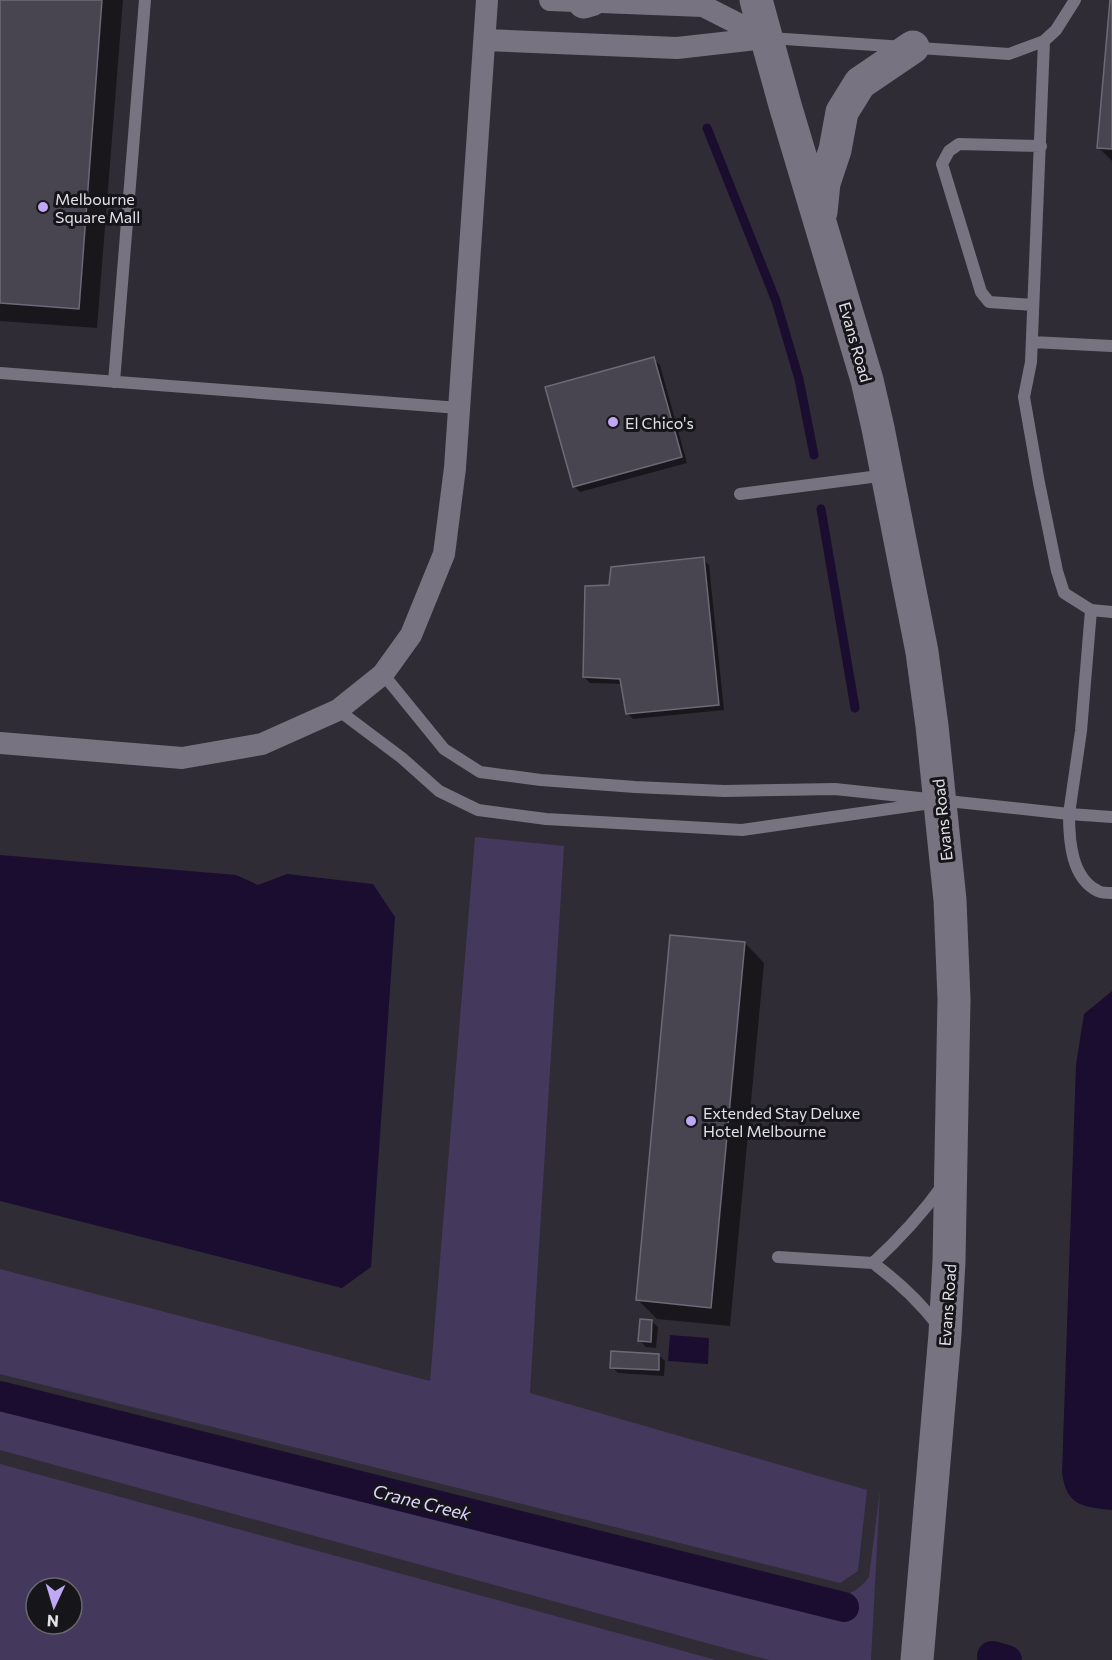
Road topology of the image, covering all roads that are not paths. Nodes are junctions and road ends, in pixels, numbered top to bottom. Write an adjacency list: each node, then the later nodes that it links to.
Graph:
1 (145, 0): 17 (lane)
2 (487, 0): 8 (street)
3 (550, 0): 6 (street)
4 (756, 0): 7 (street, Evans Road)
5 (1075, 0): 9 (lane)
6 (588, 1): 7 (street)
7 (766, 38): 8 (street); 10 (lane); 12 (street, Evans Road)
8 (485, 40): 18 (street)
9 (1044, 41): 10 (lane); 11 (lane)
10 (913, 47): 12 (street)
11 (1041, 146): 13 (lane); 13 (lane)
12 (820, 223): 19 (street, Evans Road)
13 (1033, 305): 14 (lane)
14 (1032, 342): 15 (lane); 21 (lane)
15 (1112, 346)
16 (0, 373): 17 (lane)
17 (114, 382): 18 (lane)
18 (459, 408): 23 (street)
19 (888, 475): 20 (lane); 26 (street, Evans Road)
20 (740, 494)
21 (1091, 610): 22 (lane); 27 (lane)
22 (1112, 612)
23 (382, 674): 24 (street); 26 (lane)
24 (338, 710): 25 (street); 26 (lane)
25 (0, 744)
26 (940, 801): 27 (lane); 30 (street, Evans Road)
27 (1069, 814): 28 (lane); 29 (lane)
28 (1112, 817)
29 (1112, 893)
30 (952, 1172): 32 (lane); 33 (street, Evans Road)
31 (778, 1257): 32 (lane)
32 (873, 1263): 33 (lane)
33 (945, 1335): 34 (street, Evans Road)
34 (917, 1660)

